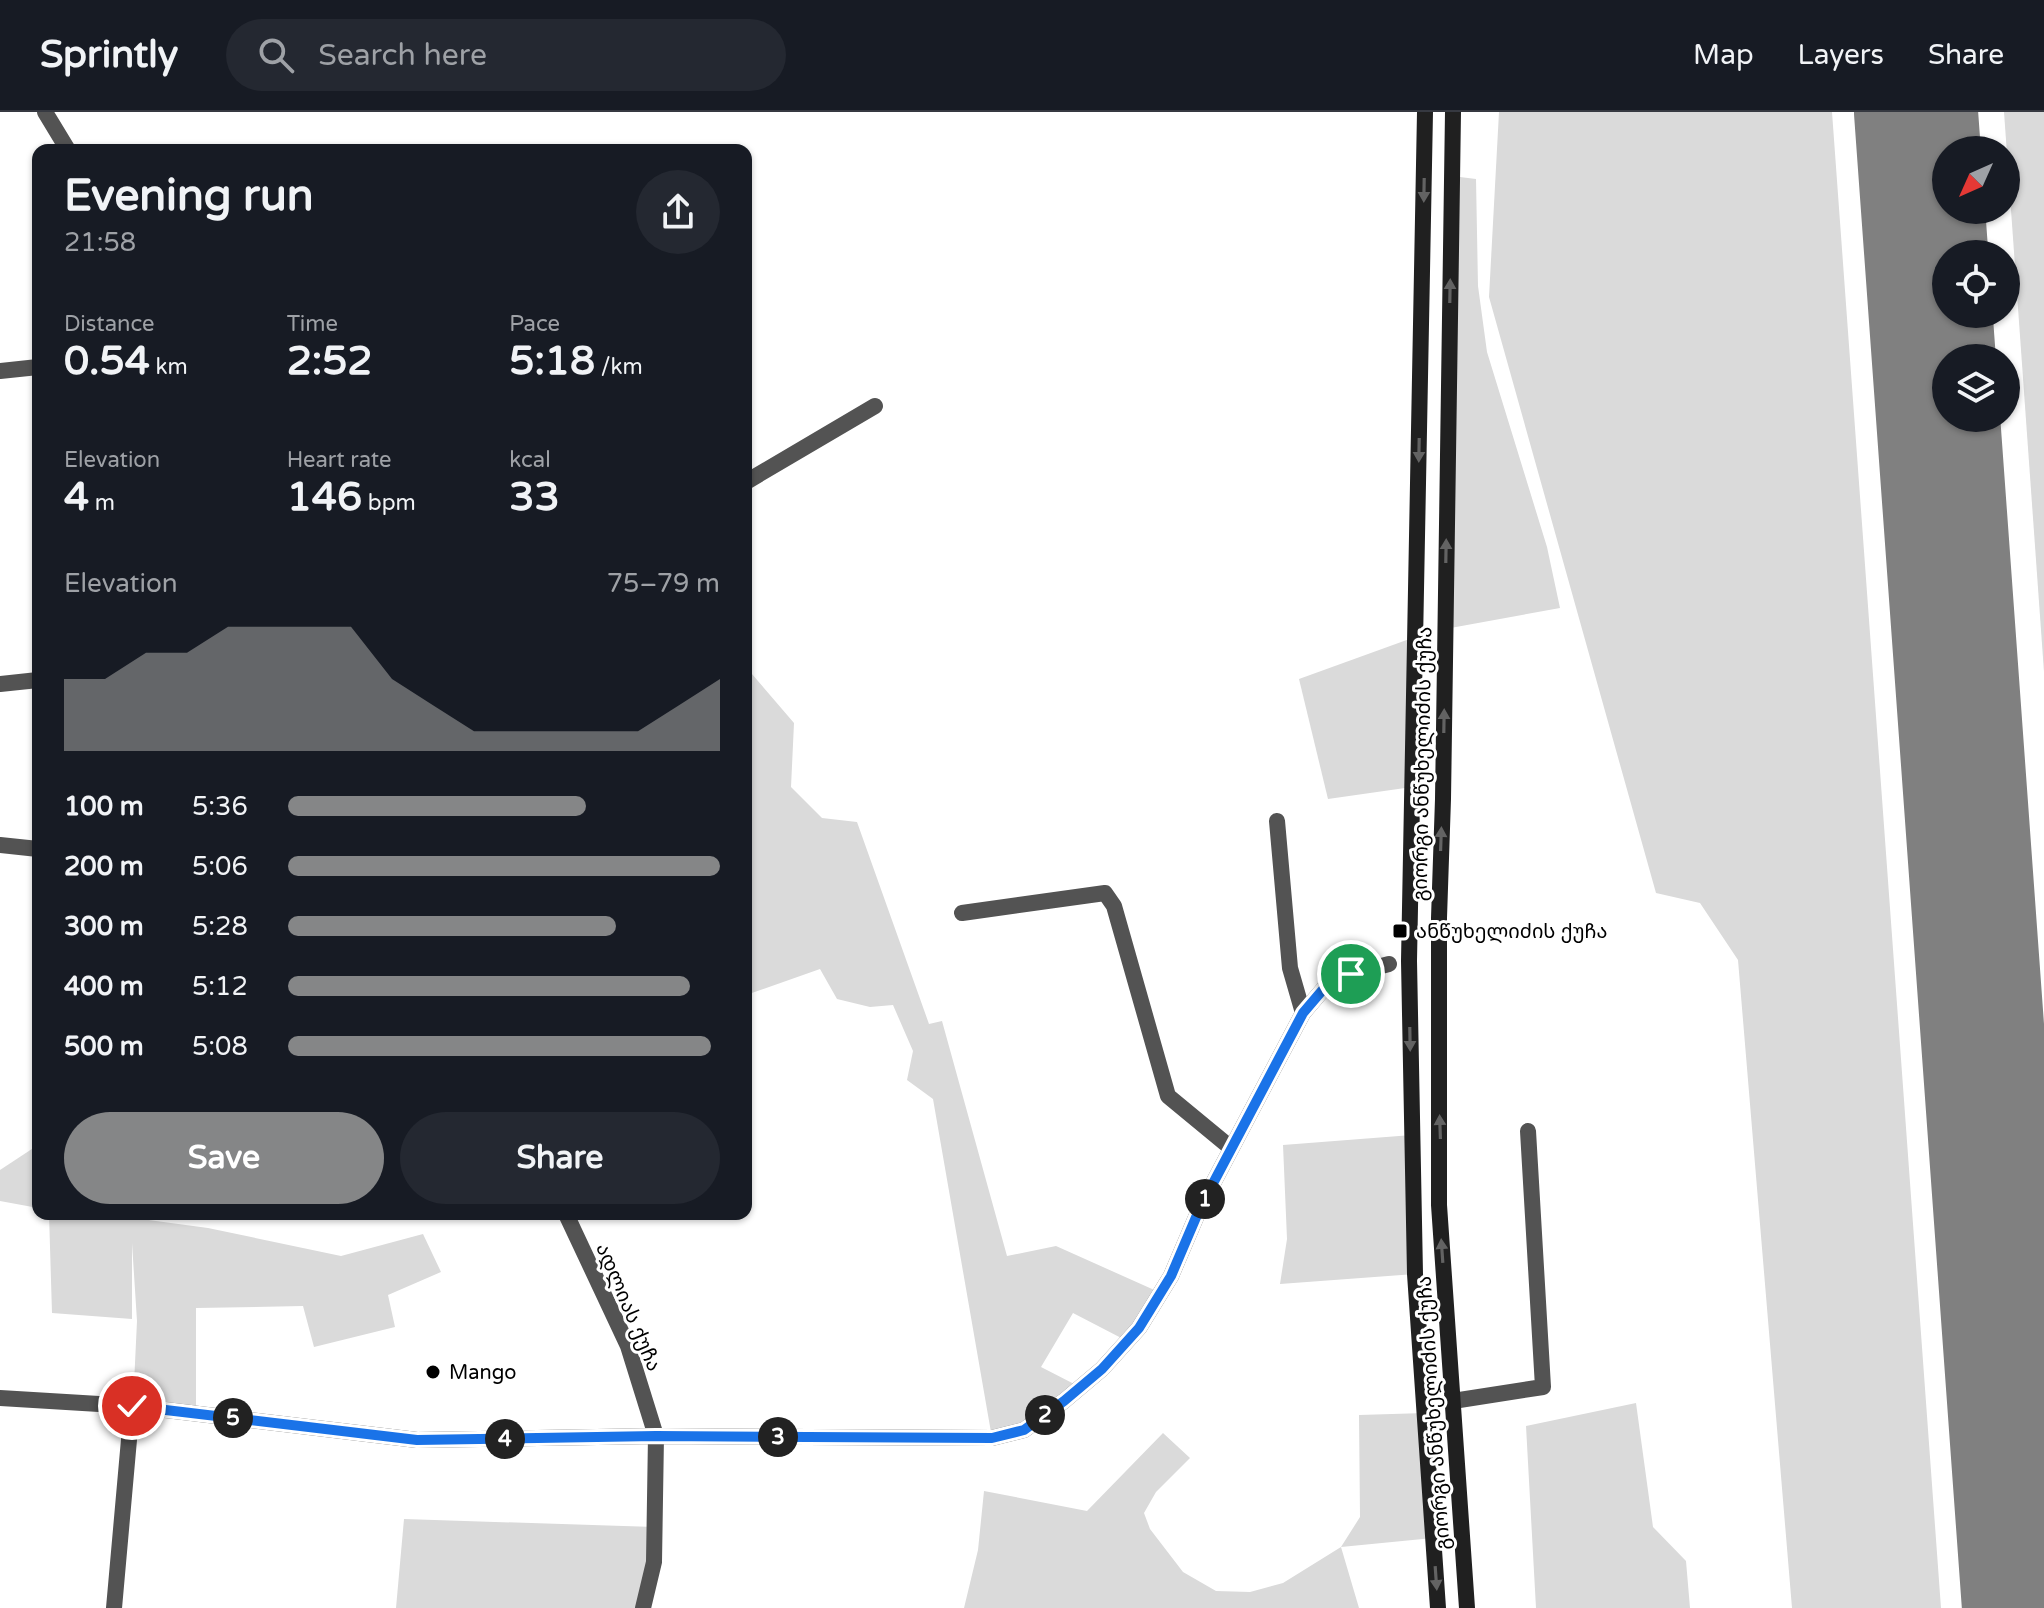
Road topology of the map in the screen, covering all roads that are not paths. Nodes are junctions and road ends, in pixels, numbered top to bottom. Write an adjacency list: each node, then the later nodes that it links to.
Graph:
1 (45, 112): 4 (street)
2 (1425, 112): 26 (main road, გიორგი ანწუხელიძის ქუჩა, one-way to 26)
3 (1453, 112): 21 (main road, გიორგი ანწუხელიძის ქუჩა, one-way to 3)
4 (64, 144)
5 (32, 368): 6 (street)
6 (0, 371)
7 (875, 406): 8 (street)
8 (752, 478)
9 (32, 681): 10 (street)
10 (0, 684)
11 (1277, 821): 16 (street)
12 (0, 845): 13 (street)
13 (32, 848)
14 (962, 913): 18 (street)
15 (1389, 964): 16 (street)
16 (1303, 1013): 18 (street)
17 (1528, 1131): 21 (street)
18 (1231, 1148): 23 (street)
19 (569, 1220): 23 (street, ადლიას ქუჩა)
20 (0, 1398): 22 (street)
21 (1453, 1401): 27 (main road, გიორგი ანწუხელიძის ქუჩა)
22 (132, 1406): 23 (street); 24 (street)
23 (656, 1436): 25 (street, ადლიას ქუჩა)
24 (114, 1608)
25 (643, 1608)
26 (1438, 1608)
27 (1467, 1608)

